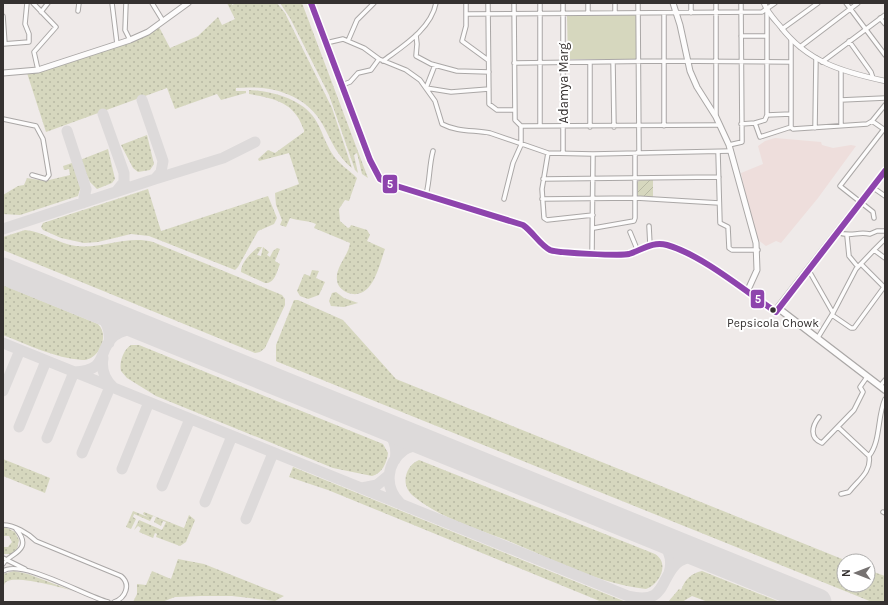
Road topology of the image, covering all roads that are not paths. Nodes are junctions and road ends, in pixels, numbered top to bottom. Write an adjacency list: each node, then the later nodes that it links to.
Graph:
1 (26, 3): 61 (street)
2 (33, 3): 32 (street)
3 (48, 3): 32 (street)
4 (79, 3): 31 (street)
5 (112, 3): 62 (street)
6 (126, 3): 56 (street)
7 (152, 3): 49 (street)
8 (311, 3): 60 (main road)
9 (374, 3): 58 (street)
10 (436, 3): 53 (street)
11 (466, 3): 44 (street)
12 (488, 3): 45 (street)
13 (514, 3): 38 (street)
14 (540, 3): 33 (street)
15 (563, 3): 39 (street, Adamya Marg)
16 (588, 3): 40 (street)
17 (615, 3): 34 (street)
18 (638, 3): 41 (street)
19 (673, 3): 36 (main road)
20 (691, 3): 42 (street)
21 (716, 3): 43 (street)
22 (741, 3): 37 (street)
23 (764, 3): 30 (street)
24 (775, 3): 30 (street)
25 (818, 3): 51 (street)
26 (846, 3): 29 (street)
27 (858, 3): 29 (street)
28 (186, 4): 49 (main road)
29 (851, 9): 52 (street); 63 (street)
30 (767, 10): 37 (street); 51 (street); 55 (street)
31 (78, 11)
32 (41, 12): 83 (street)
33 (540, 12): 38 (street); 39 (street); 79 (street)
34 (615, 12): 40 (street); 41 (street)
35 (664, 12): 36 (street); 41 (street); 69 (street)
36 (676, 12): 42 (street); 70 (main road)
37 (741, 12): 43 (street); 54 (street)
38 (514, 13): 45 (street); 78 (street)
39 (563, 13): 40 (street); 80 (street, Adamya Marg)
40 (588, 13)
41 (638, 13): 74 (street)
42 (691, 13): 43 (street)
43 (716, 13): 71 (street)
44 (466, 14): 45 (street); 67 (street)
45 (488, 14): 67 (street)
46 (885, 15): 48 (street)
47 (3, 16): 61 (street)
48 (880, 18): 50 (street); 52 (street)
49 (163, 21): 56 (main road)
50 (885, 24)
51 (782, 29): 57 (street)
52 (865, 30): 59 (street); 64 (street)
53 (416, 35): 68 (street); 82 (street)
54 (741, 36): 55 (street); 72 (street)
55 (766, 36): 75 (street)
56 (130, 40): 62 (main road)
57 (791, 40): 63 (street); 76 (street)
58 (348, 41): 60 (street); 66 (street)
59 (849, 41): 77 (street); 87 (street)
60 (326, 43): 89 (main road)
61 (4, 44)
62 (117, 44): 83 (main road)
63 (800, 47): 65 (street)
64 (885, 55)
65 (816, 58): 77 (street); 113 (street)
66 (379, 59): 68 (street); 89 (street)
67 (488, 60): 85 (street)
68 (383, 61): 90 (street)
69 (664, 61): 70 (street); 74 (street); 109 (street)
70 (687, 61): 71 (street); 98 (main road)
71 (716, 61): 72 (street); 98 (street)
72 (741, 61): 75 (street); 102 (street)
73 (613, 62): 74 (street); 81 (street); 111 (street)
74 (638, 62): 108 (street)
75 (766, 62): 76 (street); 97 (street)
76 (791, 62): 96 (street)
77 (822, 62): 84 (street)
78 (514, 63): 79 (street); 95 (street)
79 (539, 63): 80 (street); 106 (street)
80 (563, 63): 81 (street); 107 (street, Adamya Marg)
81 (590, 63): 110 (street)
82 (435, 65): 85 (street); 90 (street)
83 (38, 70): 86 (main road)
84 (840, 70): 87 (street); 93 (street)
85 (488, 72): 91 (street)
86 (3, 73)
87 (873, 78): 88 (street)
88 (885, 81)
89 (342, 85): 131 (main road)
90 (426, 88): 91 (street); 115 (street)
91 (489, 89): 95 (street)
92 (885, 98): 93 (street)
93 (841, 100): 104 (street)
94 (885, 105): 100 (street)
95 (515, 110): 105 (street)
96 (791, 114): 97 (street); 112 (street)
97 (767, 115): 101 (street)
98 (716, 117): 103 (main road)
99 (3, 119): 125 (street)
100 (872, 121): 104 (street); 114 (street)
101 (755, 123): 102 (street); 112 (street)
102 (741, 124): 116 (street)
103 (720, 125): 109 (street); 116 (main road)
104 (841, 125): 113 (street)
105 (522, 126): 106 (street); 115 (street)
106 (540, 126): 107 (street)
107 (563, 126): 110 (street); 121 (street, Adamya Marg)
108 (639, 126): 109 (street); 111 (street); 123 (street)
109 (664, 126)
110 (590, 127): 111 (street)
111 (614, 127)
112 (791, 127): 113 (street)
113 (815, 128)
114 (885, 129): 137 (street)
115 (521, 145): 120 (street); 136 (street)
116 (729, 145): 119 (main road)
117 (433, 151): 131 (street)
118 (718, 152): 119 (street); 123 (street); 127 (street)
119 (731, 152): 150 (main road)
120 (548, 153): 121 (street); 129 (street)
121 (563, 153): 122 (street)
122 (593, 154): 123 (street); 128 (street)
123 (637, 154): 126 (street)
124 (885, 171): 130 (main road)
125 (32, 175)
126 (635, 177): 127 (street); 128 (street); 134 (street)
127 (718, 177): 138 (street)
128 (593, 178): 129 (street); 133 (street)
129 (543, 179): 135 (street)
130 (872, 187): 132 (street); 137 (main road)
131 (426, 195): 152 (main road)
132 (885, 196)
133 (594, 198): 134 (street); 135 (street); 139 (street)
134 (636, 198): 138 (street); 142 (street)
135 (542, 199): 139 (street)
136 (504, 200)
137 (860, 202): 140 (street); 145 (main road)
138 (718, 203): 150 (street)
139 (593, 215): 142 (street)
140 (874, 218)
141 (649, 226): 148 (street)
142 (594, 228): 152 (street)
143 (885, 231): 146 (street)
144 (630, 232): 149 (street)
145 (837, 232): 146 (street); 155 (main road)
146 (847, 236): 154 (street)
147 (885, 239): 151 (street)
148 (650, 245): 149 (main road); 157 (main road)
149 (637, 249): 152 (main road)
150 (758, 250): 157 (main road)
151 (874, 250): 153 (street); 154 (street)
152 (592, 253)
153 (885, 258)
154 (860, 265): 156 (street); 159 (street)
155 (808, 269): 158 (main road); 159 (street)
156 (884, 288): 159 (street)
157 (747, 292): 158 (main road)
158 (778, 308): 160 (main road)
159 (833, 314): 160 (street)
160 (817, 339): 161 (main road)
161 (867, 377): 163 (main road); 166 (street)
162 (885, 380): 163 (street)
163 (883, 388)
164 (885, 400): 167 (street)
165 (819, 417): 166 (street)
166 (838, 427): 167 (street)
167 (869, 456): 168 (street)
168 (841, 494)
169 (3, 526): 170 (street)
170 (15, 529): 171 (street); 176 (street)
171 (4, 558): 172 (street); 174 (street)
172 (3, 564)
173 (3, 571): 174 (street)
174 (31, 572): 175 (street)
175 (108, 602)
176 (114, 602)

